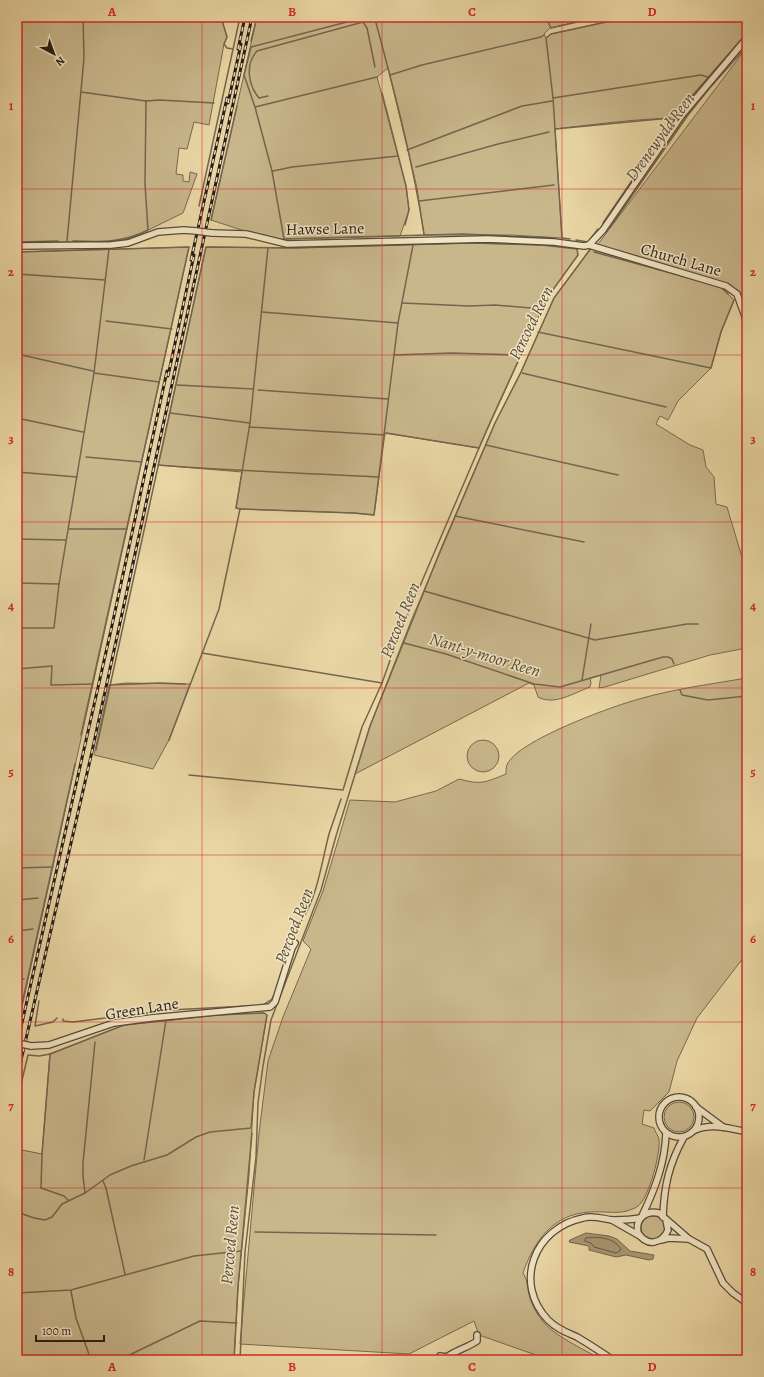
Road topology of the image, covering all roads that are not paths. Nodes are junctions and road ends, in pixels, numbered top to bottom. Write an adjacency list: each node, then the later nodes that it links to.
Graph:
1 (747, 38): 3 (street)
2 (17, 246): 3 (street, Hawse Lane, bridge)
3 (591, 246): 4 (street, Church Lane)
4 (747, 322)
5 (296, 942): 6 (street, Green Lane, bridge)
6 (17, 1043)
7 (695, 1106): 8 (street); 9 (street); 11 (street)
8 (724, 1127): 9 (street); 10 (street)
9 (695, 1130): 12 (street)
10 (747, 1132)
11 (666, 1133): 12 (street); 13 (street)
12 (684, 1137): 14 (street)
13 (641, 1217): 14 (street); 15 (street); 16 (street)
14 (665, 1218): 17 (street); 18 (street)
15 (612, 1220): 16 (street); 22 (street)
16 (640, 1236): 18 (street)
17 (689, 1239): 18 (street); 19 (street)
18 (660, 1240)
19 (747, 1303)
20 (477, 1335): 21 (street)
21 (440, 1358)
22 (612, 1360)

